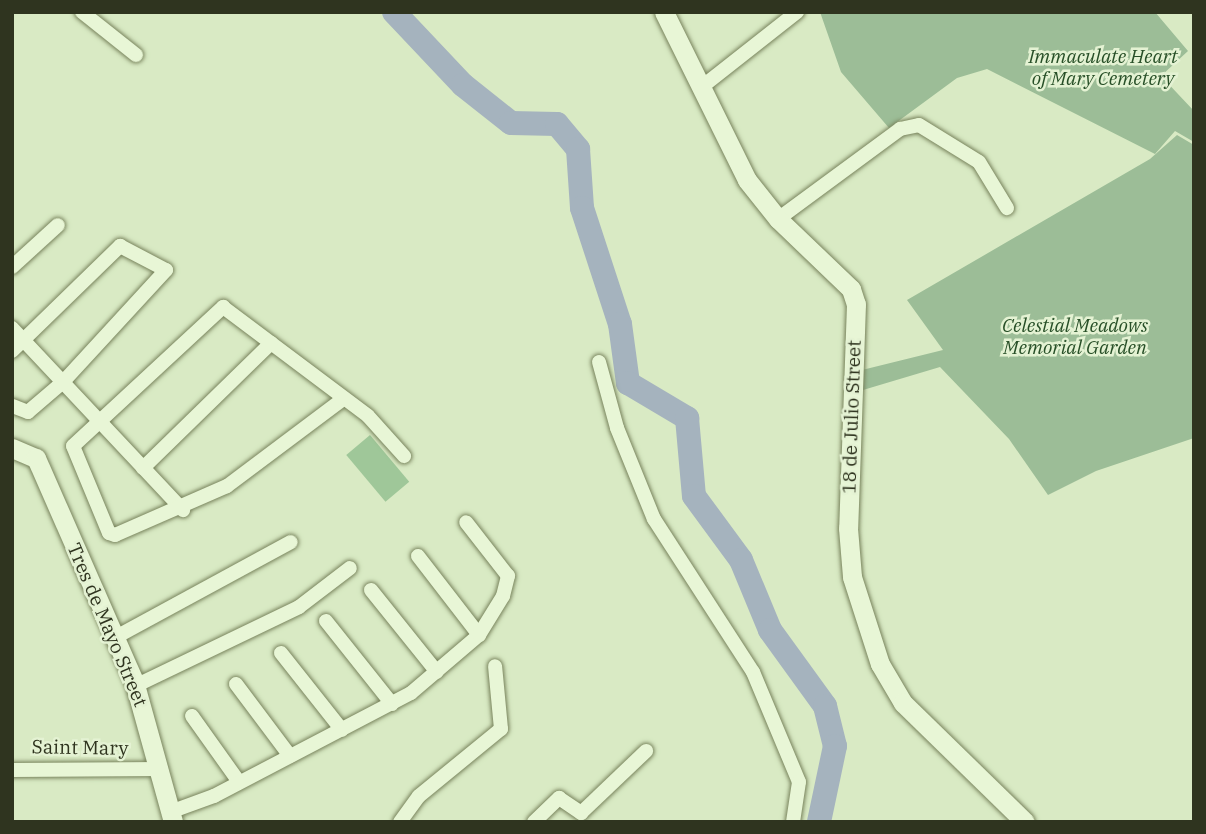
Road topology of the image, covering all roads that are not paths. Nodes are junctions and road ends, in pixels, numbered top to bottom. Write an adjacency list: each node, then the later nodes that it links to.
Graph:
1 (82, 12): 4 (street)
2 (664, 12): 5 (street, 18 de Julio Street)
3 (797, 12): 5 (street)
4 (136, 55)
5 (703, 86): 7 (street, 18 de Julio Street)
6 (1007, 208): 7 (street)
7 (778, 219): 48 (street, 18 de Julio Street)
8 (58, 225): 9 (street)
9 (12, 267)
10 (12, 328): 11 (street)
11 (24, 341): 13 (street); 15 (street); 15 (street)
12 (271, 343): 16 (street); 18 (street); 21 (street)
13 (12, 351)
14 (599, 362): 47 (street)
15 (63, 382): 17 (street); 18 (street)
16 (344, 399): 20 (street); 22 (street)
17 (12, 406)
18 (101, 423): 21 (street); 22 (street)
19 (12, 448): 30 (street, Tres de Mayo Street)
20 (404, 456)
21 (144, 468): 22 (street)
22 (183, 510)
23 (466, 522): 29 (street)
24 (291, 542): 30 (street)
25 (418, 556): 29 (street)
26 (350, 568): 35 (street)
27 (371, 590): 33 (street)
28 (326, 621): 36 (street)
29 (479, 635): 33 (street)
30 (114, 638): 35 (street, Tres de Mayo Street)
31 (281, 653): 38 (street)
32 (495, 666): 45 (street)
33 (437, 672): 36 (street)
34 (236, 684): 40 (street)
35 (135, 686): 42 (street, Tres de Mayo Street)
36 (392, 704): 38 (street)
37 (192, 716): 43 (street)
38 (342, 730): 40 (street)
39 (646, 751): 46 (street)
40 (290, 756): 43 (street)
41 (15, 764): 42 (street, Saint Mary)
42 (154, 769): 44 (street, Tres de Mayo Street)
43 (239, 782): 44 (street)
44 (171, 817)
45 (400, 822)
46 (534, 822)
47 (793, 822)
48 (1025, 822)

